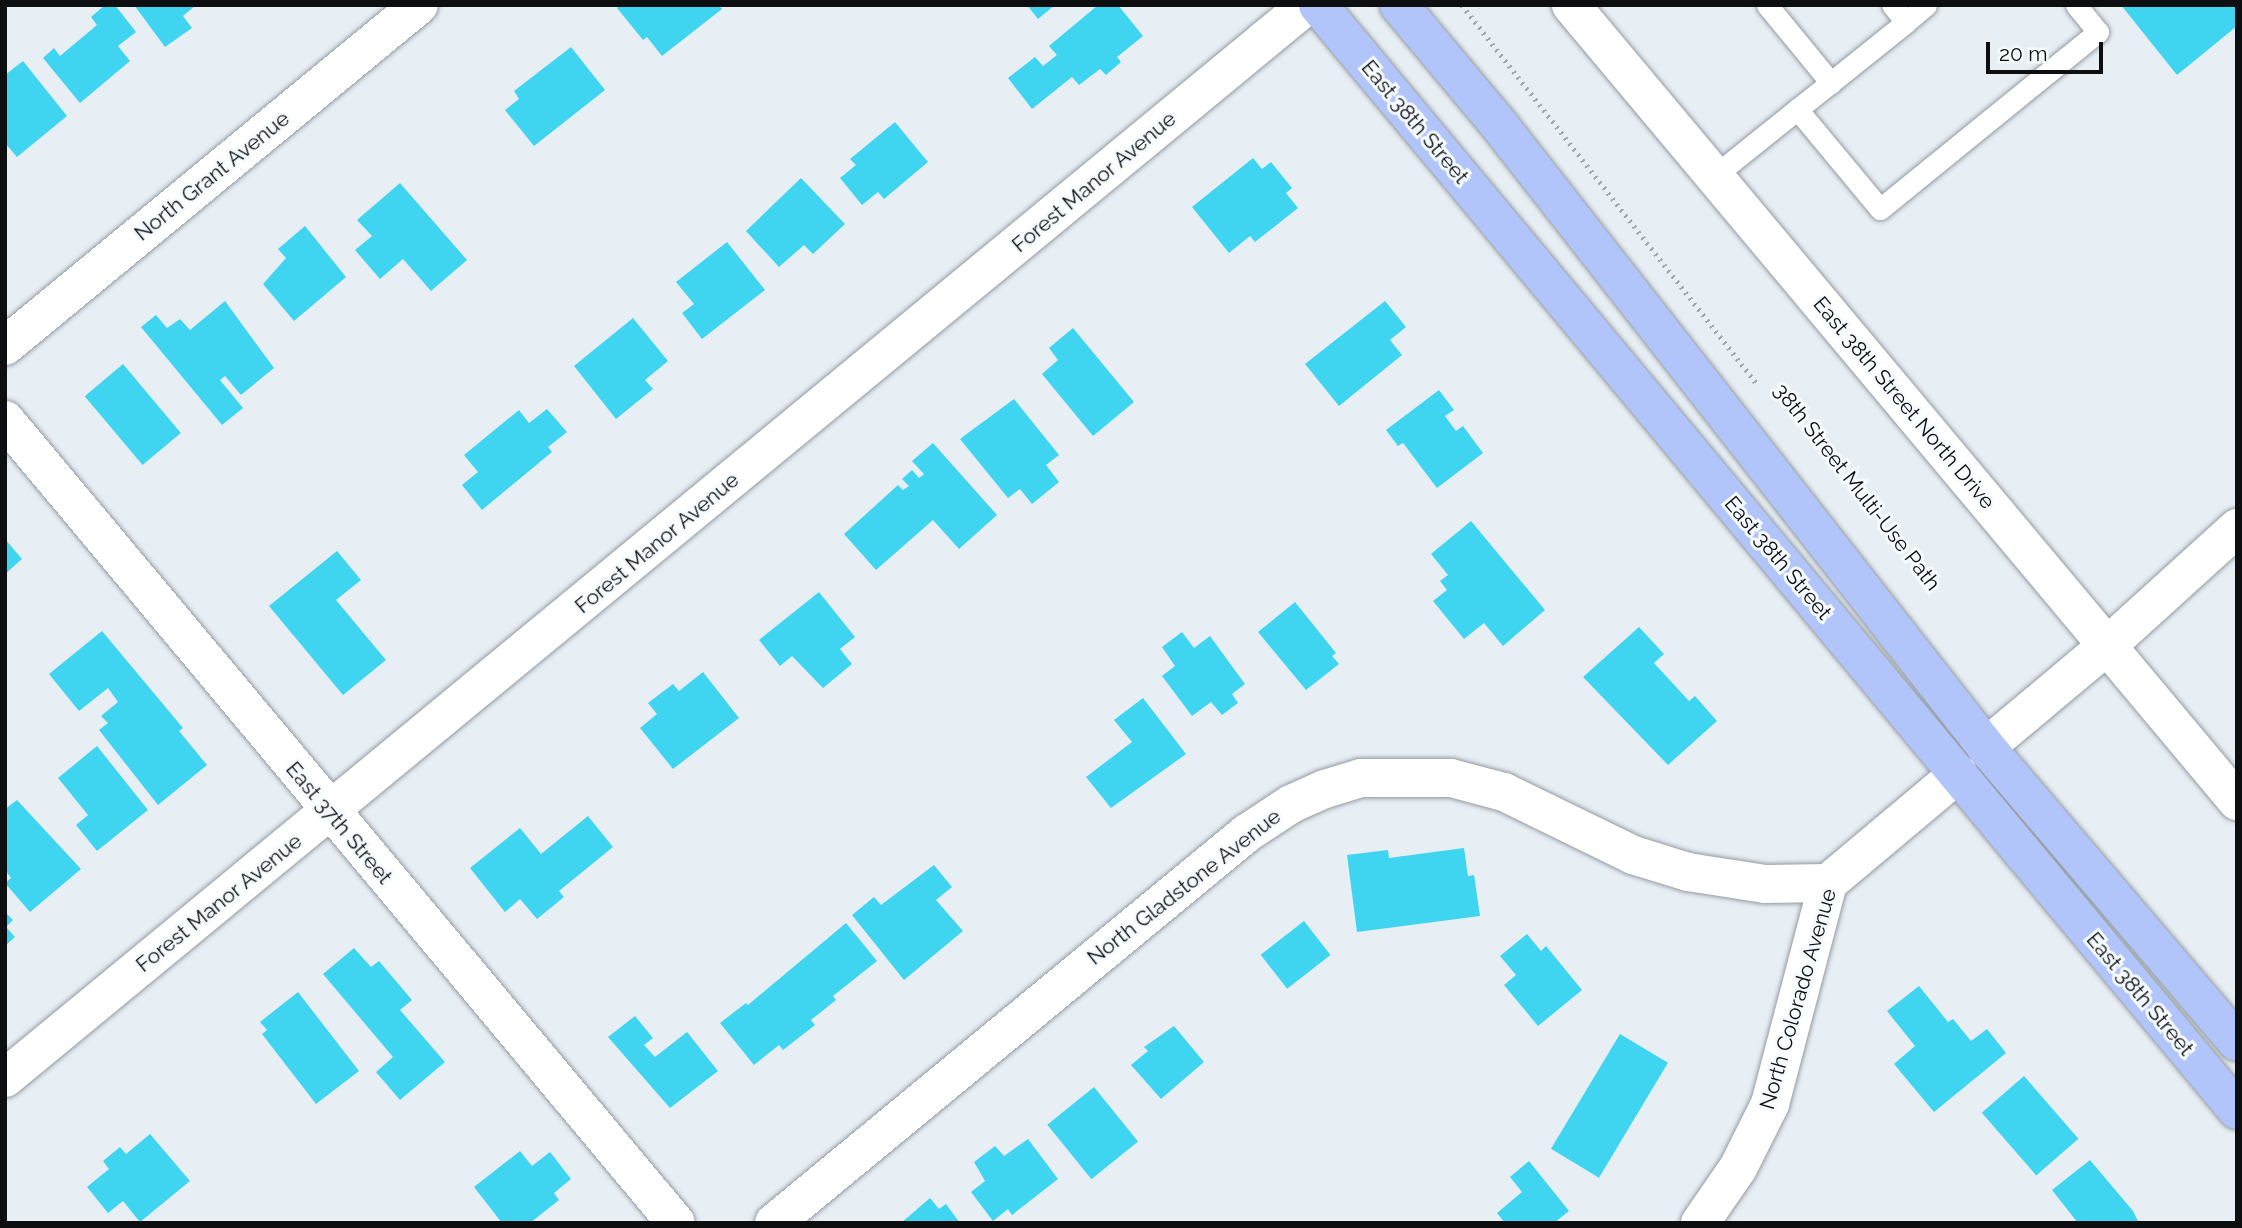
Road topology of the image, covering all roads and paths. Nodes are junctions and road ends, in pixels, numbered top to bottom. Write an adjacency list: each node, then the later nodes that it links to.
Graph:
1 (419, 5): 15 (street, North Grant Avenue)
2 (1307, 5): 23 (street, Forest Manor Avenue)
3 (1318, 5): 21 (main road, East 38th Street)
4 (1399, 5): 20 (main road, East 38th Street)
5 (1462, 5): 16 (path, 38th Street Multi-Use Path)
6 (1571, 5): 14 (street, East 38th Street North Drive)
7 (1767, 5): 12 (lane)
8 (1892, 5): 11 (lane)
9 (1926, 5): 11 (lane)
10 (2076, 5): 13 (lane)
11 (1906, 22): 12 (lane)
12 (1831, 83): 13 (lane)
13 (1797, 109): 14 (lane)
14 (1714, 176): 19 (street, East 38th Street North Drive)
15 (5, 346)
16 (1761, 390)
17 (5, 420): 23 (street, East 37th Street)
18 (2237, 528): 19 (street)
19 (2107, 646): 20 (street); 22 (street, East 38th Street North Drive)
20 (1986, 747): 25 (main road, East 38th Street)
21 (1958, 774): 24 (street, North Colorado Avenue); 27 (main road, East 38th Street)
22 (2237, 801)
23 (330, 813): 26 (street, Forest Manor Avenue); 28 (street, East 37th Street)
24 (1828, 883): 29 (street, North Gladstone Avenue); 30 (street, North Colorado Avenue)
25 (2237, 1042)
26 (5, 1078)
27 (2237, 1110)
28 (676, 1223)
29 (774, 1223)
30 (1700, 1223)

